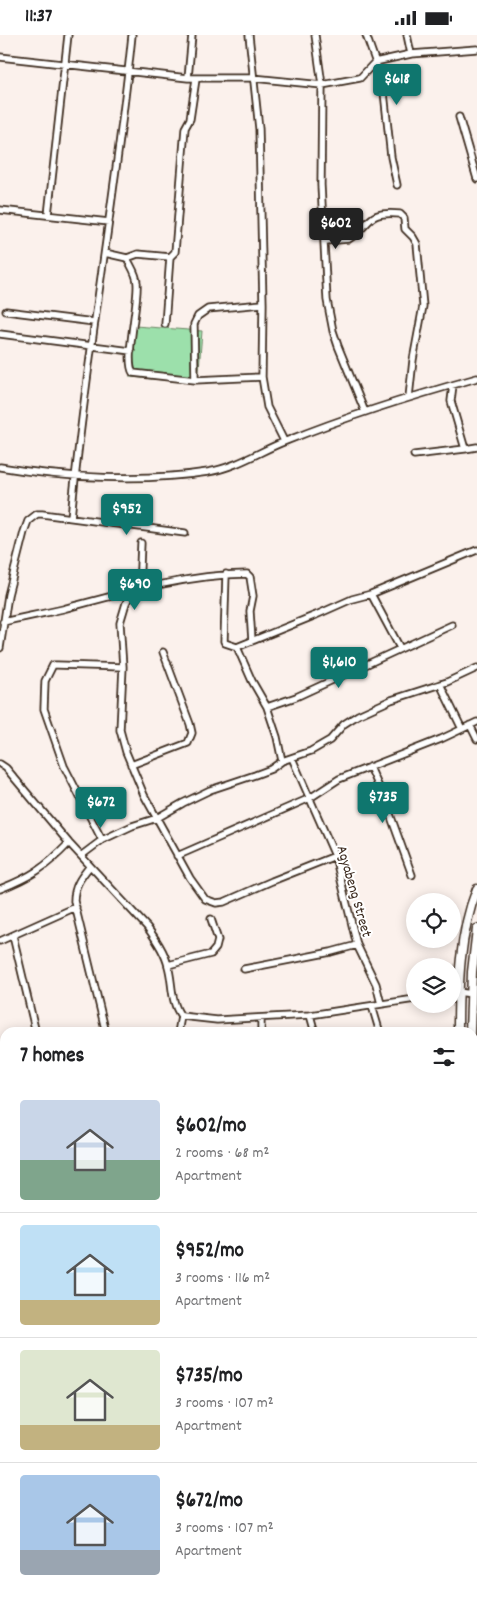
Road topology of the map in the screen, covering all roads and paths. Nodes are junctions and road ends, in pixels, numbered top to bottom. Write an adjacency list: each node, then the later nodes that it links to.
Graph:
1 (68, 35): 12 (street)
2 (132, 35): 13 (street)
3 (192, 35): 15 (street)
4 (249, 35): 14 (street)
5 (315, 35): 17 (street)
6 (366, 35): 11 (street)
7 (407, 35): 9 (street)
8 (477, 49): 9 (street)
9 (411, 54): 11 (street)
10 (0, 57): 12 (street)
11 (375, 62): 17 (street); 20 (street)
12 (64, 64): 13 (street); 22 (street)
13 (128, 72): 15 (street); 23 (street)
14 (253, 78): 16 (street); 17 (street); 28 (street)
15 (188, 79): 16 (street)
16 (196, 79): 26 (street)
17 (322, 85): 24 (street)
18 (459, 117): 19 (street)
19 (477, 179)
20 (397, 185)
21 (0, 210): 22 (street)
22 (48, 215): 23 (street)
23 (109, 222): 25 (street)
24 (325, 241): 39 (street); 40 (street)
25 (106, 253): 27 (street); 30 (street)
26 (170, 257): 27 (street); 31 (street)
27 (127, 258): 34 (street)
28 (263, 304): 35 (street); 37 (street)
29 (6, 311): 30 (street)
30 (94, 322): 33 (street)
31 (165, 324)
32 (0, 334): 33 (street)
33 (91, 347): 34 (street); 46 (street)
34 (131, 351): 37 (street)
35 (262, 377): 37 (street); 41 (street)
36 (477, 378): 38 (street)
37 (195, 380)
38 (453, 385): 39 (street); 43 (street)
39 (409, 397): 40 (street)
40 (365, 412): 41 (street)
41 (284, 441): 46 (street)
42 (477, 447): 43 (street)
43 (465, 449): 44 (street)
44 (414, 455)
45 (0, 467): 46 (street)
46 (76, 475): 47 (street)
47 (71, 518): 48 (street); 55 (street)
48 (185, 533)
49 (142, 543): 52 (street)
50 (477, 550): 54 (street)
51 (226, 575): 52 (street); 57 (street); 58 (street)
52 (139, 590): 53 (street)
53 (132, 592): 55 (street); 62 (street)
54 (371, 594): 57 (street); 60 (street)
55 (3, 622): 59 (street)
56 (452, 625): 60 (street)
57 (252, 641): 58 (street)
58 (237, 647): 65 (street)
59 (0, 648)
60 (400, 648): 65 (street)
61 (163, 652): 73 (street)
62 (123, 667): 73 (street); 77 (street)
63 (477, 668): 64 (street)
64 (440, 684): 68 (street); 70 (street)
65 (267, 707): 71 (street)
66 (477, 722): 67 (street)
67 (470, 725): 68 (street); 69 (street)
68 (462, 729): 74 (street)
69 (477, 739)
70 (292, 758): 71 (street); 75 (street, Agyabeng Street)
71 (282, 761): 76 (street)
72 (0, 764): 78 (street)
73 (131, 765): 76 (street)
74 (370, 767): 75 (street); 83 (street)
75 (310, 798): 80 (street); 81 (street, Agyabeng Street)
76 (157, 818): 77 (street); 80 (street)
77 (102, 840): 79 (street)
78 (69, 843): 79 (street); 84 (street)
79 (82, 855): 82 (street)
80 (177, 856): 81 (street)
81 (335, 856): 91 (street, Agyabeng Street)
82 (90, 866): 86 (street); 93 (street)
83 (412, 875)
84 (0, 889)
85 (477, 889): 92 (street)
86 (76, 907): 89 (street); 105 (street)
87 (212, 919): 93 (street)
88 (477, 929): 96 (street)
89 (13, 936): 90 (street); 104 (street)
90 (0, 941)
91 (357, 945): 94 (street); 98 (street, Agyabeng Street)
92 (461, 958)
93 (168, 965): 102 (street)
94 (244, 969)
95 (461, 993): 96 (street)
96 (472, 994): 111 (street)
97 (406, 1000): 98 (street)
98 (381, 1004): 99 (street)
99 (372, 1006): 101 (street); 109 (street)
100 (456, 1013): 110 (street)
101 (310, 1015): 103 (street); 108 (street)
102 (181, 1016): 103 (street); 106 (street)
103 (261, 1018): 107 (street)
104 (35, 1027)
105 (105, 1027)
106 (179, 1027)
107 (261, 1027)
108 (313, 1027)
109 (378, 1027)
110 (458, 1027)
111 (470, 1027)

